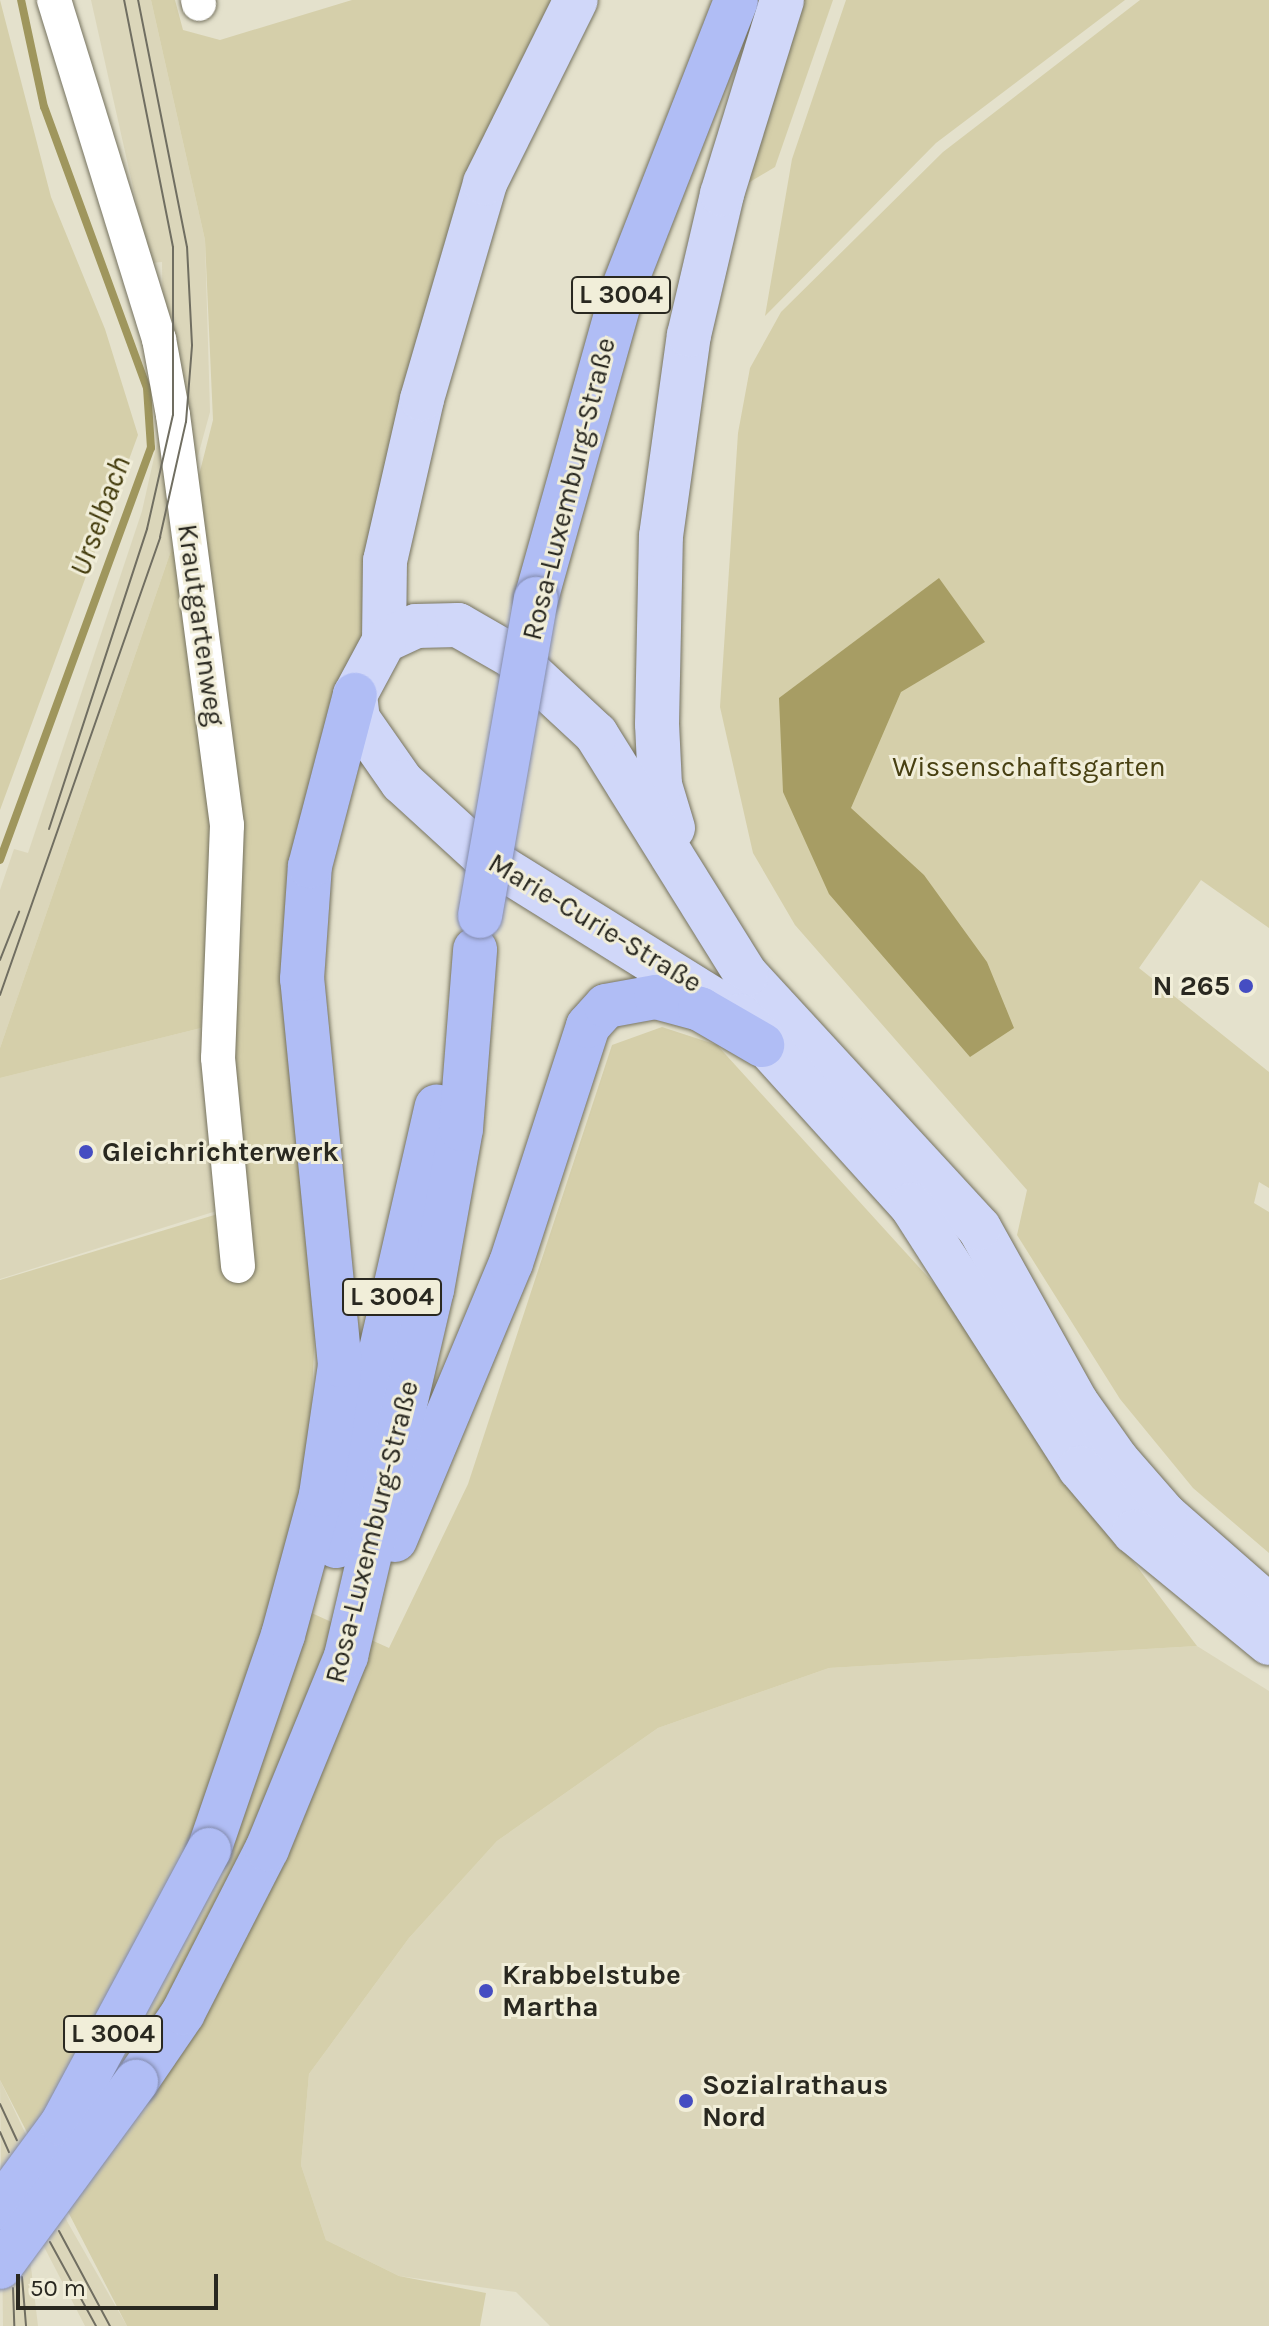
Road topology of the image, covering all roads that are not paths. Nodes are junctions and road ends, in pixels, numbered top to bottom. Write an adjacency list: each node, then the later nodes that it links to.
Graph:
1 (54, 0): 9 (street, Krautgartenweg)
2 (576, 0): 5 (main road)
3 (736, 0): 12 (highway, Rosa-Luxemburg-Straße / L 3004, bridge)
4 (782, 0): 7 (main road)
5 (384, 641): 6 (main road); 7 (main road, Marie-Curie-Straße)
6 (355, 695): 8 (main road, Marie-Curie-Straße); 12 (highway)
7 (692, 887): 10 (main road, Marie-Curie-Straße)
8 (762, 1045): 11 (main road, Marie-Curie-Straße); 12 (highway)
9 (238, 1266)
10 (1269, 1606)
11 (1269, 1643)
12 (312, 1645): 13 (highway, L 3004, bridge); 14 (highway, Rosa-Luxemburg-Straße / L 3004, bridge)
13 (0, 2208)
14 (0, 2267)

